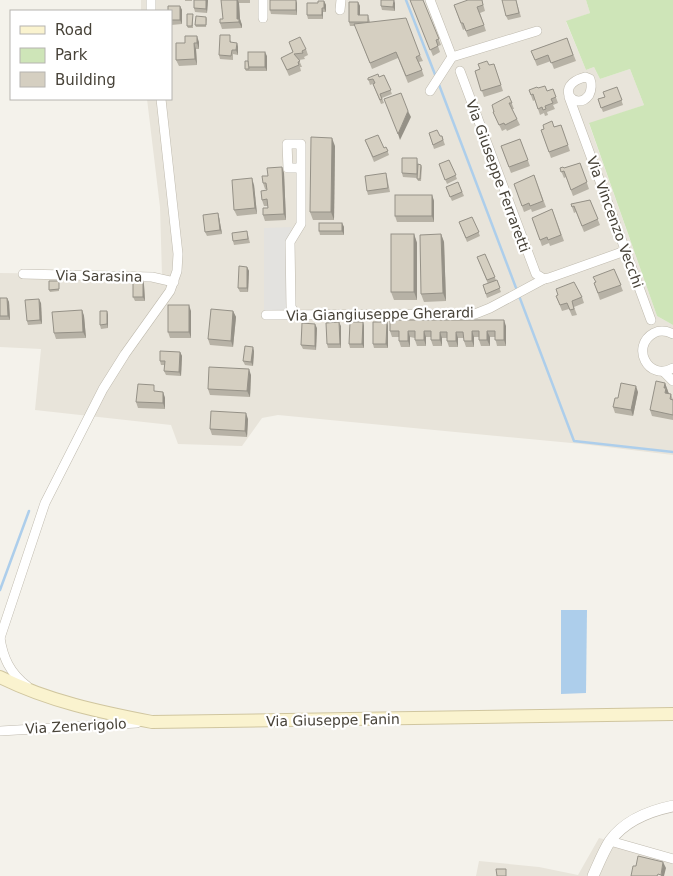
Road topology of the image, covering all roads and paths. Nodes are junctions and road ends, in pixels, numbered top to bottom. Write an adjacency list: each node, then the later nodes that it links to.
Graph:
1 (263, 0): 5 (street)
2 (341, 0): 4 (street)
3 (430, 0): 7 (street)
4 (340, 10)
5 (263, 18)
6 (537, 31): 7 (street)
7 (452, 57): 9 (street)
8 (460, 71): 17 (street, Via Giuseppe Ferraretti)
9 (433, 87)
10 (569, 97): 11 (street); 11 (street); 13 (street, Via Vincenzo Vecchi)
11 (587, 97): 13 (street)
12 (161, 100): 18 (street)
13 (579, 125): 15 (street, Via Vincenzo Vecchi)
14 (301, 168): 20 (street, Via Giangiuseppe Gherardi)
15 (625, 251): 17 (street, Via Giangiuseppe Gherardi); 21 (street, Via Vincenzo Vecchi)
16 (23, 274): 18 (street, Via Sarasina)
17 (542, 278): 20 (street, Via Giangiuseppe Gherardi)
18 (174, 282): 27 (street)
19 (266, 315): 20 (street, Via Giangiuseppe Gherardi)
20 (296, 315)
21 (651, 320): 22 (street, Via Vincenzo Vecchi); 24 (street)
22 (663, 331): 23 (street); 24 (street)
23 (673, 334)
24 (648, 337): 25 (street)
25 (668, 370): 26 (street)
26 (673, 381)
27 (0, 638): 29 (street)
28 (0, 677): 29 (main road, Via Giuseppe Fanin)
29 (35, 692): 31 (main road, Via Giuseppe Fanin)
30 (673, 714): 31 (main road, Via Giuseppe Fanin)
31 (152, 722): 32 (street, Via Zenerigolo)
32 (0, 731)
33 (673, 806): 34 (street)
34 (610, 841): 35 (street); 36 (street)
35 (673, 858)
36 (592, 876)

